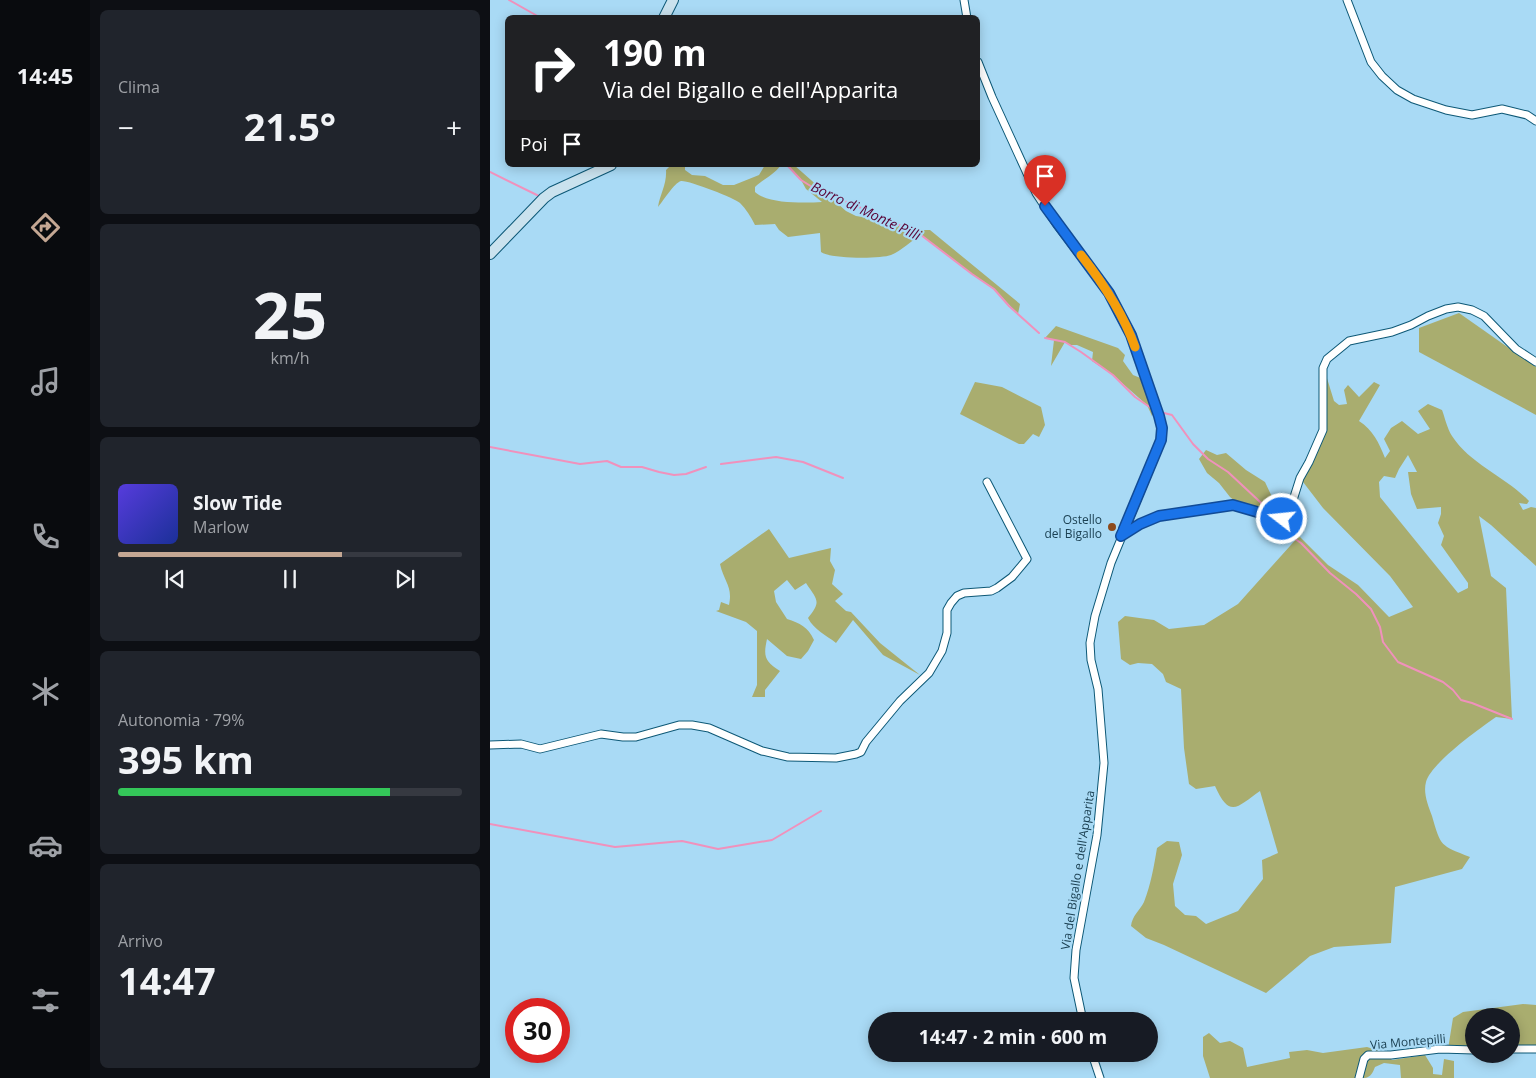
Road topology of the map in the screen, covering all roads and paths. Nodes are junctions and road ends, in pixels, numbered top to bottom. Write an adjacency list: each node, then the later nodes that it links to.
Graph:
1 (673, 0): 4 (main road)
2 (964, 0): 5 (street)
3 (1347, 0): 7 (street)
4 (666, 15)
5 (966, 15)
6 (980, 67): 12 (street, Via del Bigallo e dell'Apparita)
7 (1536, 121)
8 (607, 167): 9 (main road)
9 (490, 254)
10 (1536, 362): 12 (street)
11 (987, 482): 13 (street)
12 (1121, 536): 14 (street, Via del Bigallo e dell'Apparita)
13 (490, 745)
14 (1080, 1012)
15 (1536, 1049): 17 (street)
16 (1465, 1050): 20 (street, Via Montepilli)
17 (1520, 1050)
18 (1095, 1062): 19 (street)
19 (1100, 1078)
20 (1359, 1078)

